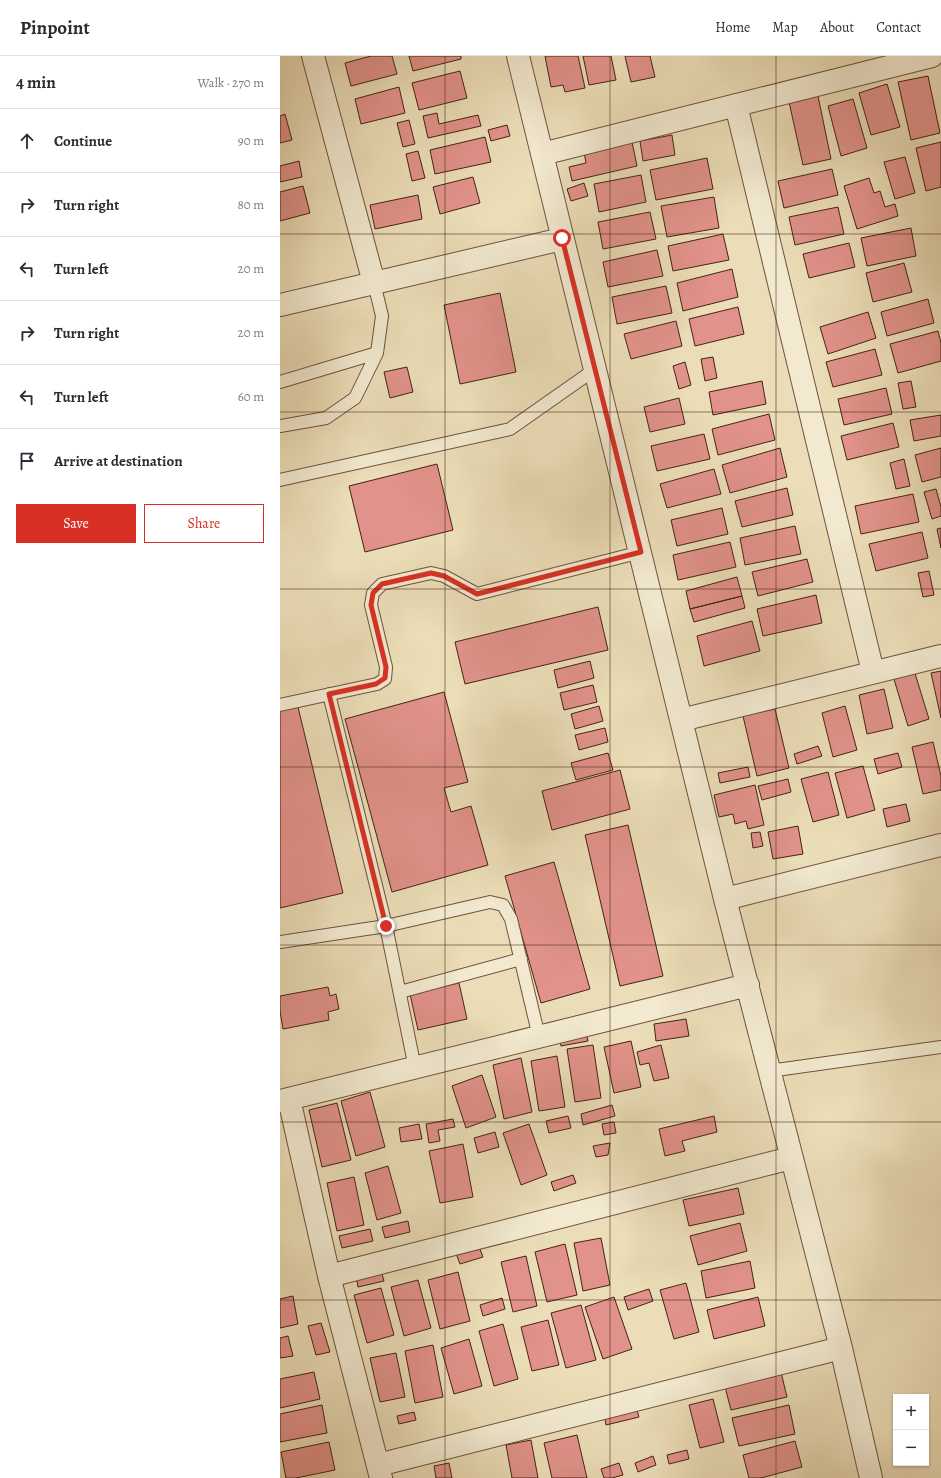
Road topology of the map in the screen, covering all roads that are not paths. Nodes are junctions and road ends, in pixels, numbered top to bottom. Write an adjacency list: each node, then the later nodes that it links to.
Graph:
1 (313, 56): 7 (street)
2 (518, 56): 5 (street)
3 (932, 56): 4 (street)
4 (736, 105): 5 (street); 16 (street)
5 (542, 154): 6 (street)
6 (562, 238): 7 (street); 10 (street)
7 (374, 283): 8 (street); 9 (lane)
8 (280, 305)
9 (377, 353): 11 (lane); 12 (lane)
10 (594, 370): 13 (lane); 14 (street)
11 (280, 382)
12 (280, 426)
13 (280, 480)
14 (641, 552): 17 (lane); 19 (street)
15 (941, 656): 16 (street)
16 (873, 672): 19 (street)
17 (329, 694): 18 (lane); 22 (lane)
18 (280, 705)
19 (681, 720): 21 (street)
20 (941, 845): 21 (street)
21 (725, 899): 25 (street)
22 (386, 926): 23 (lane); 24 (lane); 26 (lane)
23 (280, 942)
24 (521, 959): 26 (lane); 27 (lane)
25 (748, 986): 27 (street); 30 (street)
26 (400, 992): 29 (lane)
27 (539, 1037): 29 (street)
28 (941, 1047): 30 (lane)
29 (415, 1068): 31 (street)
30 (769, 1071): 32 (street)
31 (284, 1100): 33 (street)
32 (791, 1158): 33 (street); 34 (street)
33 (329, 1276): 35 (street)
34 (841, 1348): 35 (street); 36 (street)
35 (380, 1472)
36 (872, 1478)

